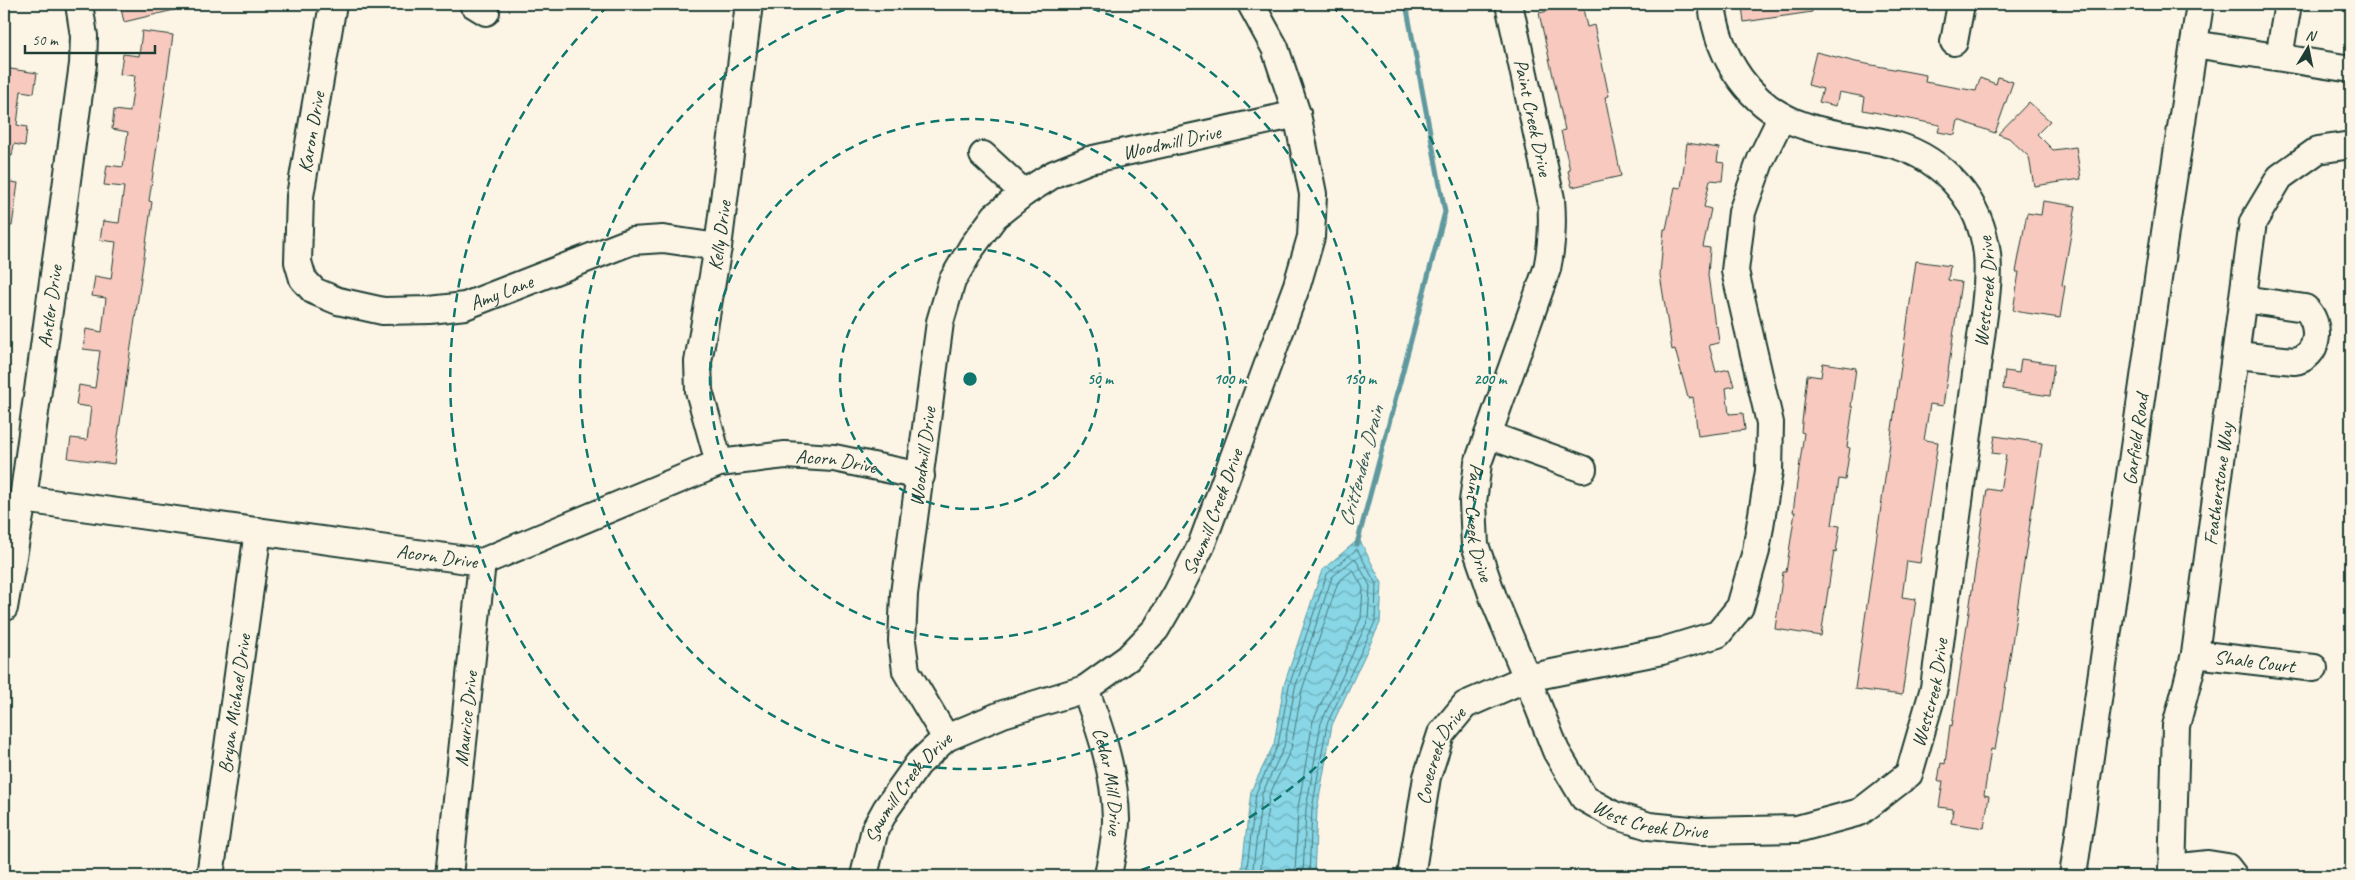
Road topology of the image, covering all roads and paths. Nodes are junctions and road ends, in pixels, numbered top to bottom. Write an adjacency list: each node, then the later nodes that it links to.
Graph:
1 (79, 4): 27 (street, Antler Drive)
2 (334, 4): 20 (street, Karon Drive)
3 (749, 4): 19 (street, Kelly Drive)
4 (1251, 4): 14 (street, Sawmill Creek Drive)
5 (1509, 4): 23 (street, Paint Creek Drive)
6 (1712, 4): 15 (street)
7 (1961, 4): 10 (street)
8 (2200, 4): 11 (street, Garfield Road)
9 (2288, 4): 12 (street)
10 (1954, 42)
11 (2194, 44): 12 (street); 43 (street, Garfield Road)
12 (2279, 57): 13 (street)
13 (2351, 69)
14 (1297, 114): 18 (street, Woodmill Drive); 34 (street, Sawmill Creek Drive)
15 (1782, 116): 33 (street); 36 (street, Westcreek Drive)
16 (2351, 145): 21 (street, Featherstone Way)
17 (983, 155): 18 (street)
18 (1024, 193): 26 (street, Woodmill Drive)
19 (718, 246): 20 (street, Amy Lane); 24 (street, Kelly Drive)
20 (298, 262)
21 (2243, 299): 22 (street, Featherstone Way); 22 (street)
22 (2237, 355): 31 (street, Featherstone Way)
23 (1488, 435): 25 (street); 33 (street, Paint Creek Drive)
24 (719, 463): 26 (street, Acorn Drive); 29 (street, Acorn Drive)
25 (1583, 469)
26 (921, 476): 35 (street, Woodmill Drive)
27 (23, 499): 28 (street, Acorn Drive); 30 (street, Antler Drive)
28 (258, 531): 29 (street, Acorn Drive); 38 (street, Bryan Michael Drive)
29 (482, 562): 39 (street, Maurice Drive)
30 (4, 608)
31 (2195, 654): 32 (street, Shale Court); 37 (street, Featherstone Way)
32 (2314, 668)
33 (1527, 678): 36 (street, West Creek Drive); 42 (street, Covecreek Drive)
34 (1085, 689): 35 (street, Sawmill Creek Drive); 41 (street, Cedar Mill Drive)
35 (946, 738): 40 (street, Sawmill Creek Drive)
36 (1762, 830)
37 (2172, 872): 44 (street)
38 (210, 876)
39 (449, 876)
40 (864, 876)
41 (1108, 876)
42 (1411, 876)
43 (2074, 876)
44 (2234, 876)

